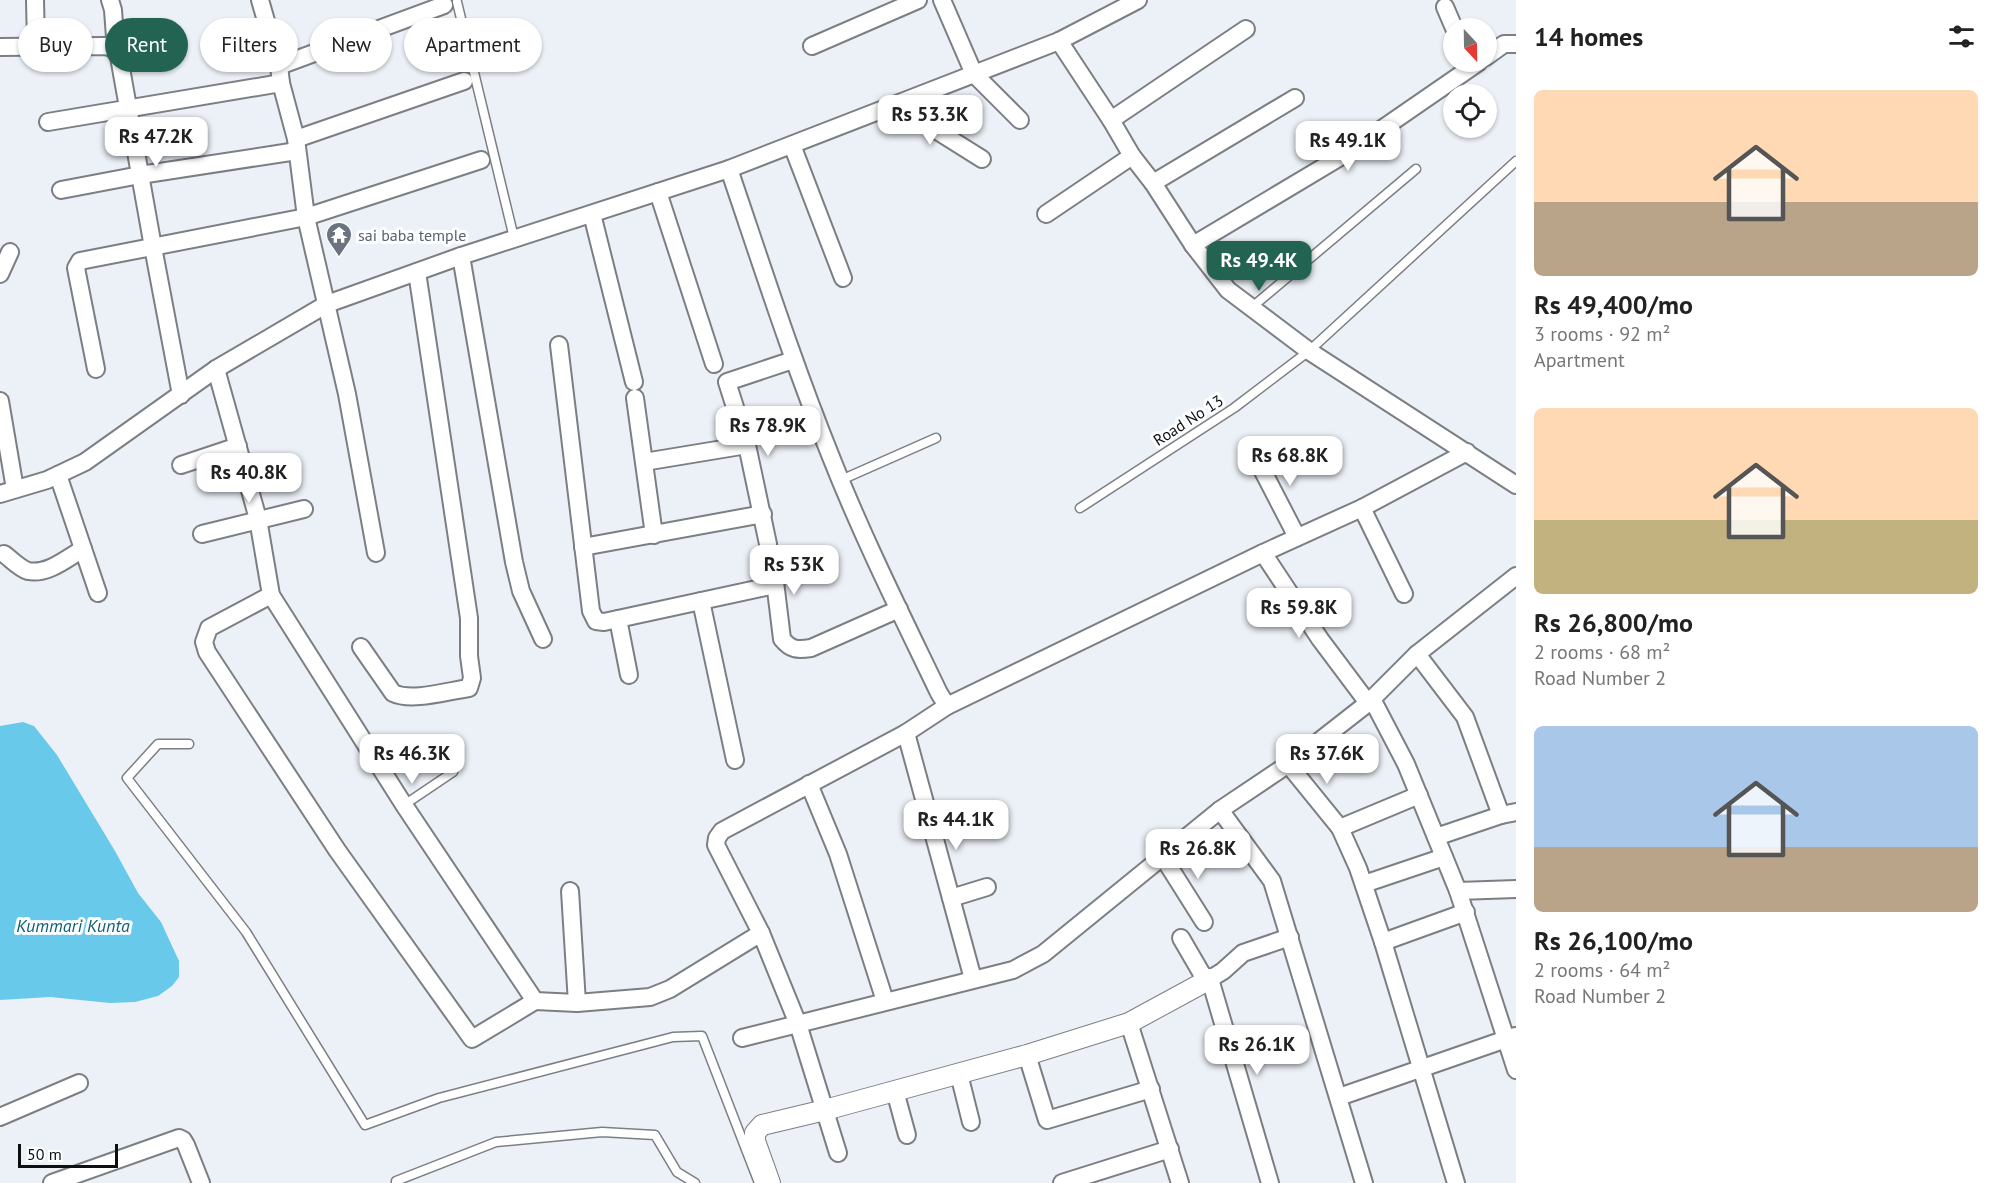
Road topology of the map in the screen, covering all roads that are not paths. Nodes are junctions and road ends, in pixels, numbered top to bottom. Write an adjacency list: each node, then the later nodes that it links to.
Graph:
1 (35, 0): 9 (street)
2 (110, 0): 10 (street)
3 (260, 0): 11 (street)
4 (918, 0): 17 (street)
5 (942, 0): 24 (street)
6 (1138, 0): 14 (street)
7 (450, 3): 20 (street); 48 (lane)
8 (1445, 7): 12 (street)
9 (35, 18)
10 (114, 18)
11 (265, 18)
12 (1450, 18)
13 (1246, 29): 31 (street)
14 (1059, 41): 24 (street); 31 (street)
15 (1516, 44): 19 (street)
16 (18, 46): 18 (street)
17 (812, 46)
18 (0, 47)
19 (1497, 50)
20 (298, 59)
21 (122, 72): 29 (street)
22 (280, 72): 26 (street)
23 (1461, 72): 49 (street)
24 (974, 74): 28 (street); 30 (street)
25 (464, 81): 33 (street)
26 (281, 83): 29 (street); 33 (street)
27 (1295, 98): 42 (street)
28 (896, 105): 34 (street); 36 (street)
29 (128, 107): 32 (street); 41 (street)
30 (1020, 120)
31 (1111, 120): 35 (street)
32 (48, 122)
33 (297, 145): 41 (street); 47 (street)
34 (792, 145): 39 (street); 55 (street)
35 (1132, 156): 42 (street); 46 (street)
36 (982, 159)
37 (481, 160): 47 (street)
38 (1516, 161): 59 (lane, Road No 13)
39 (729, 169): 44 (street); 60 (street)
40 (1416, 169): 57 (lane)
41 (140, 175): 43 (street); 50 (street)
42 (1153, 183): 49 (street)
43 (61, 190)
44 (658, 192): 45 (street); 61 (street)
45 (592, 214): 48 (street); 71 (street)
46 (1046, 214)
47 (306, 217): 50 (street); 56 (street)
48 (514, 238): 52 (street)
49 (1192, 245): 57 (street)
50 (153, 247): 62 (street); 64 (street)
51 (10, 252): 54 (street)
52 (461, 256): 53 (street); 98 (street)
53 (417, 272): 56 (street); 99 (street)
54 (0, 274)
55 (843, 278)
56 (327, 304): 63 (street); 87 (street)
57 (1251, 308): 59 (street)
58 (559, 345): 85 (street)
59 (1308, 351): 70 (street); 77 (lane, Road No 13)
60 (793, 360): 67 (street); 75 (street)
61 (714, 364)
62 (96, 369)
63 (216, 369): 64 (street); 68 (street)
64 (181, 395): 73 (street)
65 (0, 401): 76 (street)
66 (936, 438): 75 (lane)
67 (747, 445): 71 (street); 80 (street)
68 (238, 446): 72 (street); 81 (street)
69 (1253, 452): 84 (street)
70 (1467, 452): 74 (street); 78 (street)
71 (644, 462): 83 (street)
72 (182, 465)
73 (58, 475): 76 (street); 86 (street)
74 (1512, 477)
75 (841, 480): 96 (street)
76 (8, 491)
77 (1080, 508)
78 (1362, 508): 84 (street); 93 (street)
79 (304, 509): 81 (street)
80 (763, 514): 83 (street); 91 (street)
81 (258, 519): 82 (street); 94 (street)
82 (202, 534)
83 (654, 535): 85 (street)
84 (1297, 537): 88 (street)
85 (583, 547): 97 (street)
86 (82, 549): 89 (street); 92 (street)
87 (376, 553)
88 (1263, 553): 102 (street); 103 (street)
89 (4, 554)
90 (1516, 576): 100 (street)
91 (775, 585): 95 (street); 96 (street)
92 (98, 593)
93 (1404, 594)
94 (271, 595): 111 (street); 132 (street)
95 (701, 601): 97 (street); 106 (street)
96 (899, 609): 103 (street)
97 (618, 619): 101 (street)
98 (543, 639)
99 (361, 647)
100 (1416, 654): 102 (street); 113 (street)
101 (628, 675)
102 (1370, 701): 107 (street); 110 (street)
103 (947, 706): 104 (street)
104 (906, 733): 109 (street); 123 (street)
105 (189, 744): 158 (lane)
106 (735, 760)
107 (1288, 764): 112 (street); 114 (street)
108 (453, 772): 111 (lane)
109 (809, 784): 126 (street); 133 (street)
110 (1419, 795): 114 (street); 115 (street)
111 (405, 805): 132 (street)
112 (1220, 810): 116 (street); 128 (street)
113 (1508, 814): 115 (street)
114 (1340, 828): 118 (street)
115 (1436, 837): 117 (street)
116 (1163, 857): 125 (street); 130 (street)
117 (1444, 857): 118 (street); 122 (street)
118 (1364, 884): 129 (street)
119 (987, 887): 123 (street)
120 (1516, 889): 122 (street)
121 (570, 891): 134 (street)
122 (1458, 891): 124 (street)
123 (951, 898): 130 (street)
124 (1466, 912): 129 (street); 137 (street)
125 (1204, 922)
126 (761, 933): 134 (street); 136 (street)
127 (1180, 938): 131 (street)
128 (1290, 938): 131 (street); 146 (street)
129 (1383, 942): 140 (street)
130 (973, 979): 133 (street)
131 (1208, 980): 135 (street); 162 (street)
132 (535, 1001): 134 (street)
133 (885, 1001): 136 (street)
134 (577, 1003)
135 (1129, 1023): 139 (street); 144 (street)
136 (798, 1024): 138 (street); 147 (street)
137 (1511, 1037): 140 (street); 141 (street)
138 (742, 1038)
139 (1027, 1055): 142 (street); 144 (street)
140 (1422, 1069): 146 (street); 164 (street)
141 (1516, 1070)
142 (959, 1074): 145 (street); 149 (street)
143 (79, 1083): 148 (street)
144 (1150, 1089): 151 (street)
145 (896, 1091): 147 (street); 150 (street)
146 (1339, 1097): 163 (street)
147 (825, 1110): 152 (street); 159 (street)
148 (0, 1117)
149 (971, 1122)
150 (907, 1135)
151 (1170, 1149): 160 (street); 161 (street)
152 (838, 1153)
153 (77, 1179): 154 (street); 155 (street)
154 (52, 1183)
155 (201, 1183)
156 (396, 1183): 157 (lane)
157 (695, 1183)
158 (759, 1183)
159 (770, 1183)
160 (1062, 1183)
161 (1180, 1183)
162 (1270, 1183)
163 (1364, 1183)
164 (1456, 1183)

